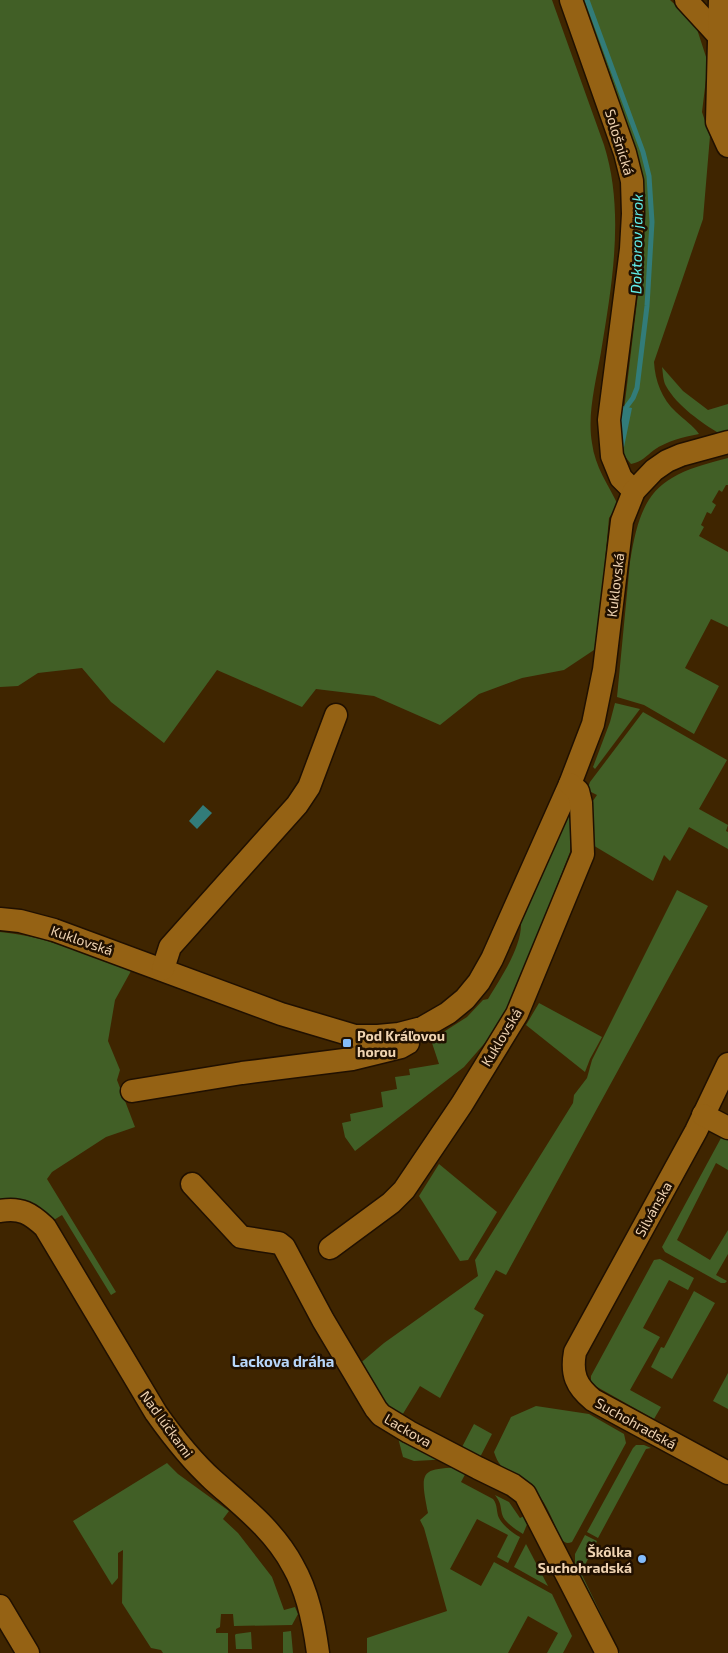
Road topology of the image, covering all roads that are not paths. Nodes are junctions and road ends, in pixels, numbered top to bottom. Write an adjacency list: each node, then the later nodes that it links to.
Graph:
1 (570, 0): 7 (street, Sološnická)
2 (686, 0): 4 (street)
3 (720, 0): 4 (street)
4 (719, 36): 5 (street)
5 (728, 146)
6 (728, 442): 7 (street, Kuklovská)
7 (634, 491): 9 (street, Kuklovská)
8 (336, 715): 11 (street)
9 (570, 784): 12 (street, Kuklovská); 19 (street, Kuklovská)
10 (0, 920): 11 (street, Kuklovská)
11 (162, 969): 12 (street, Kuklovská)
12 (422, 1028): 14 (street, Kuklovská)
13 (728, 1064): 15 (street, Silvánska)
14 (132, 1091)
15 (703, 1115): 16 (street); 20 (street, Silvánska)
16 (728, 1128)
17 (192, 1184): 25 (street, Lackova)
18 (0, 1211): 24 (street, Nad lúčkami)
19 (330, 1248)
20 (575, 1352): 21 (street, Suchohradská)
21 (728, 1473)
22 (0, 1606): 23 (street)
23 (28, 1653)
24 (318, 1653)
25 (607, 1653)

